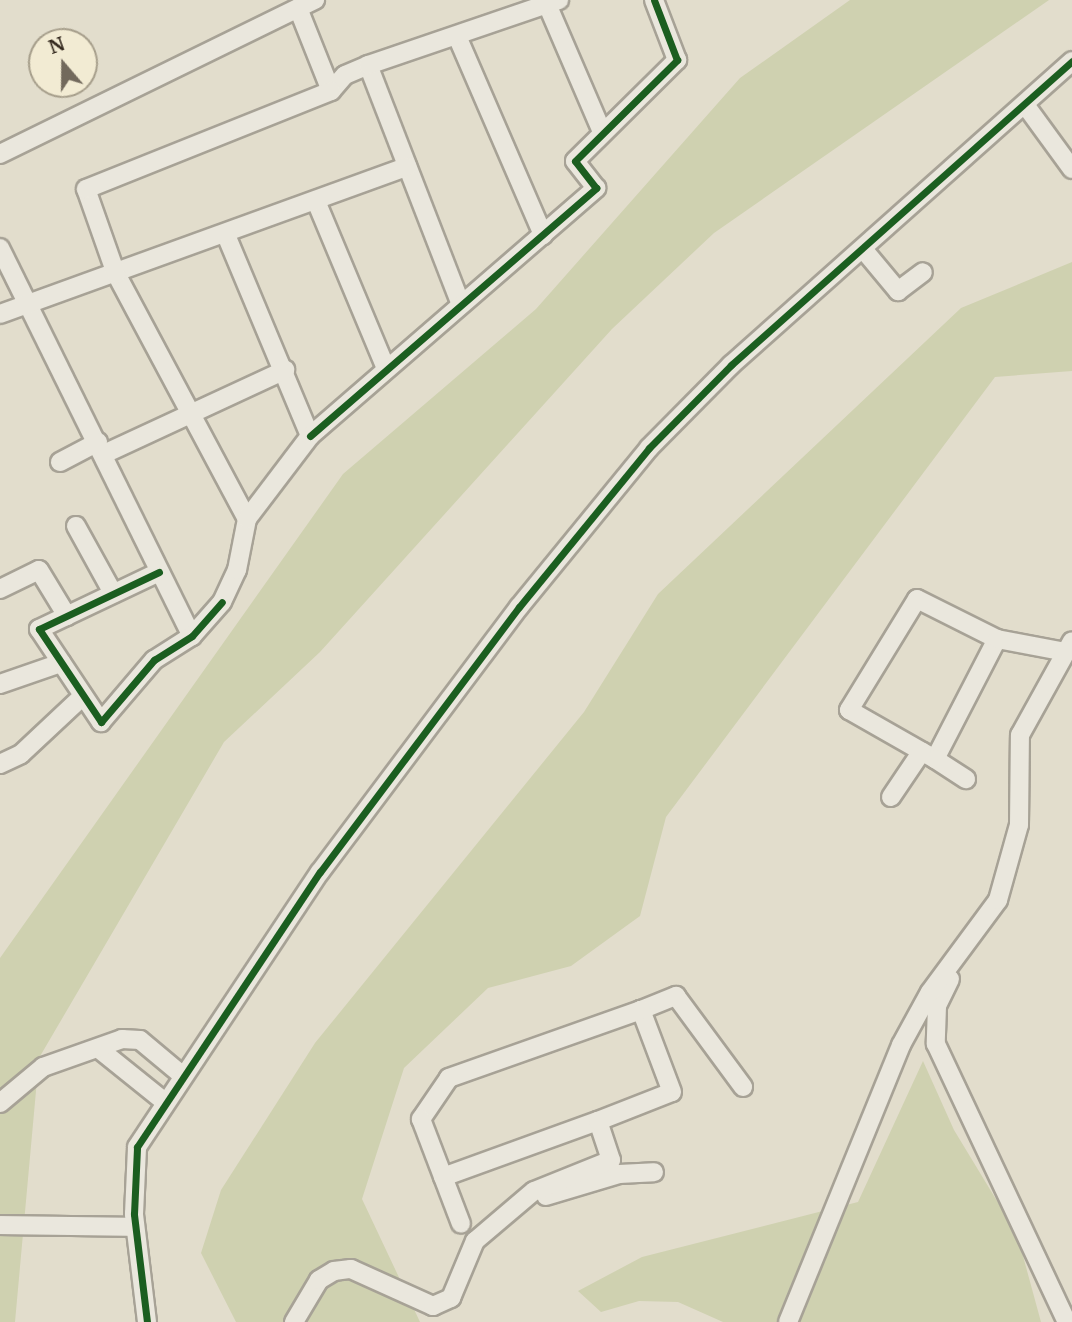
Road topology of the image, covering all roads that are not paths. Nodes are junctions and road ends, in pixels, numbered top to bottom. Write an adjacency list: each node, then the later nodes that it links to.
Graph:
1 (315, 0): 4 (street)
2 (654, 0): 10 (street)
3 (553, 2): 5 (street); 10 (street)
4 (298, 8): 8 (street); 11 (street)
5 (457, 36): 7 (street); 16 (street)
6 (1072, 61): 9 (street)
7 (368, 65): 8 (street); 12 (street)
8 (331, 91): 20 (street)
9 (1026, 106): 13 (street); 18 (street)
10 (602, 132): 16 (street)
11 (0, 154)
12 (407, 167): 14 (street); 21 (street)
13 (1072, 169)
14 (316, 201): 15 (street); 24 (street)
15 (226, 235): 20 (street); 25 (street)
16 (543, 235): 21 (street)
17 (0, 248): 22 (street)
18 (863, 249): 19 (street); 49 (street)
19 (923, 272)
20 (116, 274): 22 (street); 26 (street)
21 (460, 302): 24 (street)
22 (27, 306): 23 (street); 28 (street)
23 (0, 314)
24 (386, 368): 27 (street)
25 (285, 370): 26 (street); 27 (street)
26 (188, 414): 28 (street); 30 (street)
27 (310, 436): 30 (street)
28 (101, 448): 29 (street); 32 (street)
29 (60, 462)
30 (247, 519): 36 (street)
31 (76, 526): 34 (street)
32 (159, 572): 34 (street); 36 (street)
33 (1, 585): 35 (street)
34 (113, 593): 35 (street)
35 (67, 616): 39 (street)
36 (192, 636): 41 (street)
37 (997, 639): 38 (street); 42 (street); 42 (street)
38 (1069, 646): 46 (street)
39 (61, 663): 40 (street); 41 (street)
40 (0, 684)
41 (83, 696): 43 (street)
42 (928, 755): 44 (street); 45 (street)
43 (0, 764)
44 (966, 779)
45 (891, 797)
46 (964, 950): 62 (street); 63 (street)
47 (641, 1010): 50 (street); 53 (street); 55 (street)
48 (99, 1049): 49 (street); 51 (street); 52 (street)
49 (183, 1076): 51 (street)
50 (743, 1087)
51 (165, 1102): 59 (street)
52 (0, 1103)
53 (598, 1121): 55 (street); 56 (street)
54 (654, 1172): 56 (street)
55 (443, 1177): 57 (street)
56 (508, 1213): 61 (street)
57 (461, 1224)
58 (0, 1225): 59 (street)
59 (135, 1227): 60 (street)
60 (146, 1317)
61 (294, 1322)
62 (788, 1322)
63 (1067, 1322)

